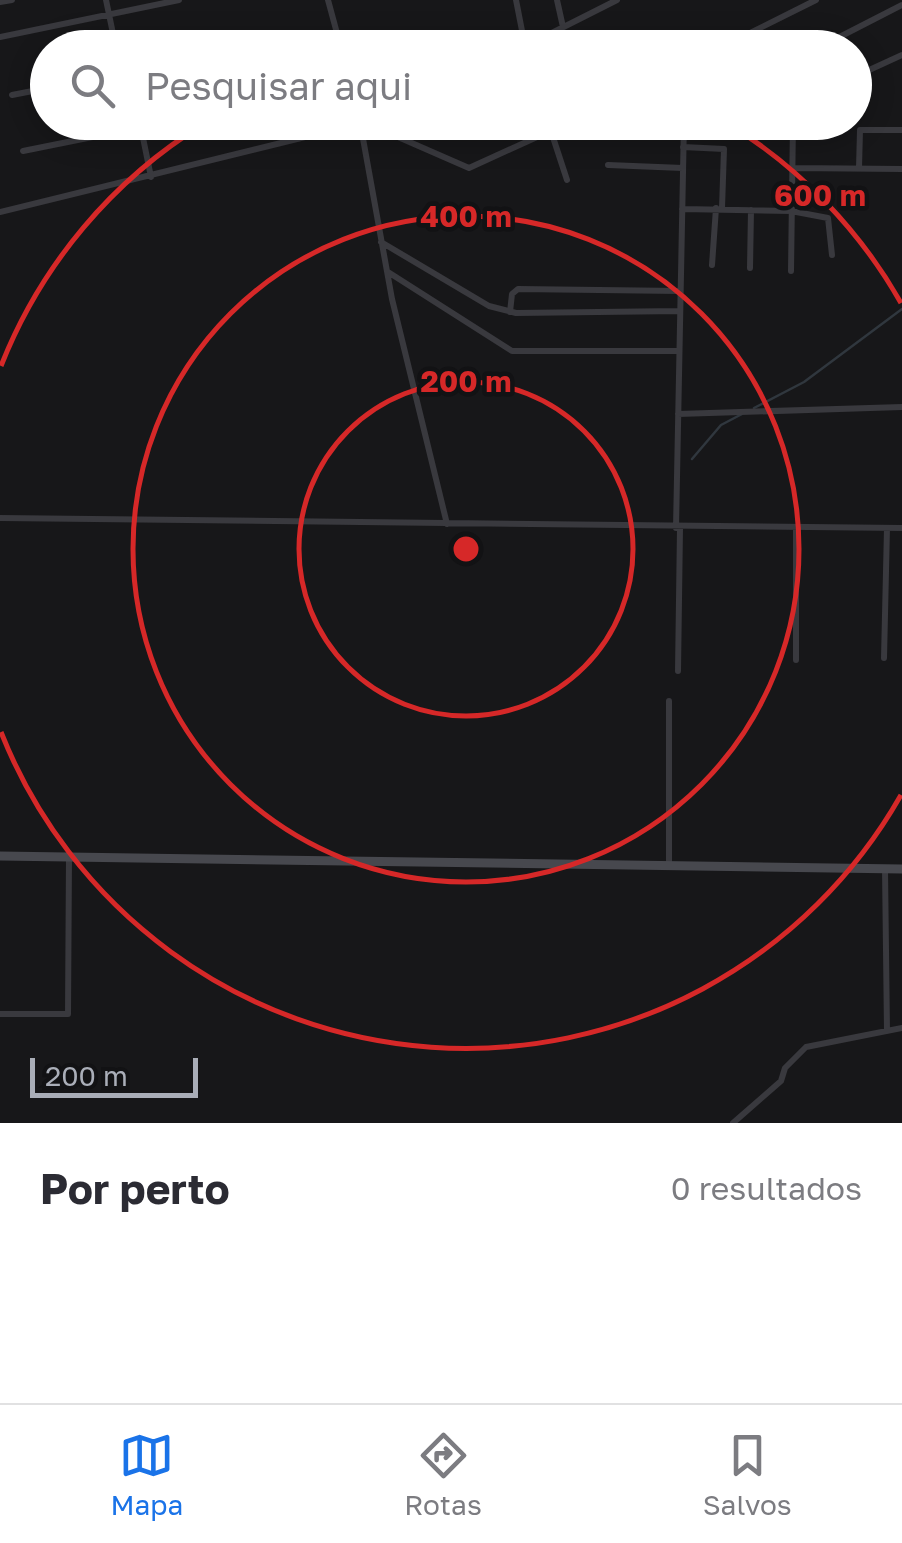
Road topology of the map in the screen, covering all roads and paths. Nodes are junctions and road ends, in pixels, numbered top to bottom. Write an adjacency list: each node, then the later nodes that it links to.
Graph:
1 (12, 0): 9 (street)
2 (106, 0): 11 (street)
3 (179, 0): 11 (street)
4 (328, 0): 14 (street)
5 (516, 0): 15 (street)
6 (557, 0): 12 (street)
7 (616, 0): 12 (street)
8 (816, 0): 17 (street)
9 (0, 2)
10 (902, 5): 18 (street)
11 (109, 14): 13 (street); 19 (street)
12 (563, 27): 16 (street)
13 (112, 30)
14 (336, 30)
15 (521, 30)
16 (557, 30)
17 (756, 30)
18 (853, 30)
19 (0, 36)
20 (902, 56): 21 (street)
21 (872, 69)
22 (30, 91): 23 (street)
23 (12, 94)
24 (872, 130): 25 (street)
25 (902, 130)
26 (80, 140): 37 (street)
27 (143, 140): 43 (street)
28 (297, 140): 43 (street)
29 (366, 140): 50 (street)
30 (403, 140): 31 (street)
31 (534, 140)
32 (555, 140): 44 (street)
33 (683, 140): 36 (street)
34 (793, 140): 40 (street)
35 (860, 140): 41 (street)
36 (683, 147): 39 (street); 45 (street)
37 (23, 152)
38 (608, 165): 39 (street)
39 (683, 168): 46 (street)
40 (792, 168): 41 (street); 48 (street)
41 (859, 168): 42 (street)
42 (902, 169)
43 (151, 178): 49 (street)
44 (568, 180)
45 (719, 208): 46 (street); 47 (street); 52 (street)
46 (682, 209): 56 (street)
47 (751, 210): 48 (street); 53 (street)
48 (792, 211): 51 (street); 55 (street)
49 (0, 212)
50 (381, 242): 54 (street); 58 (street)
51 (832, 255)
52 (712, 265)
53 (750, 268)
54 (386, 271): 59 (street); 63 (street)
55 (790, 271)
56 (680, 291): 57 (street); 58 (street)
57 (680, 311): 58 (street); 59 (street)
58 (510, 312)
59 (679, 352): 61 (street)
60 (902, 407): 61 (street)
61 (678, 414): 64 (street)
62 (0, 518): 63 (street)
63 (447, 524): 64 (street)
64 (678, 528): 65 (street); 70 (street)
65 (796, 528): 66 (street); 69 (street)
66 (887, 528): 67 (street); 68 (street)
67 (902, 528)
68 (884, 658)
69 (796, 660)
70 (678, 671)
71 (669, 701): 74 (street)
72 (0, 856): 73 (street)
73 (69, 858): 74 (street); 77 (street)
74 (670, 866): 75 (street)
75 (885, 869): 76 (street); 79 (street)
76 (902, 869)
77 (0, 1014)
78 (902, 1028): 79 (street)
79 (887, 1031): 80 (street)
80 (733, 1123)

